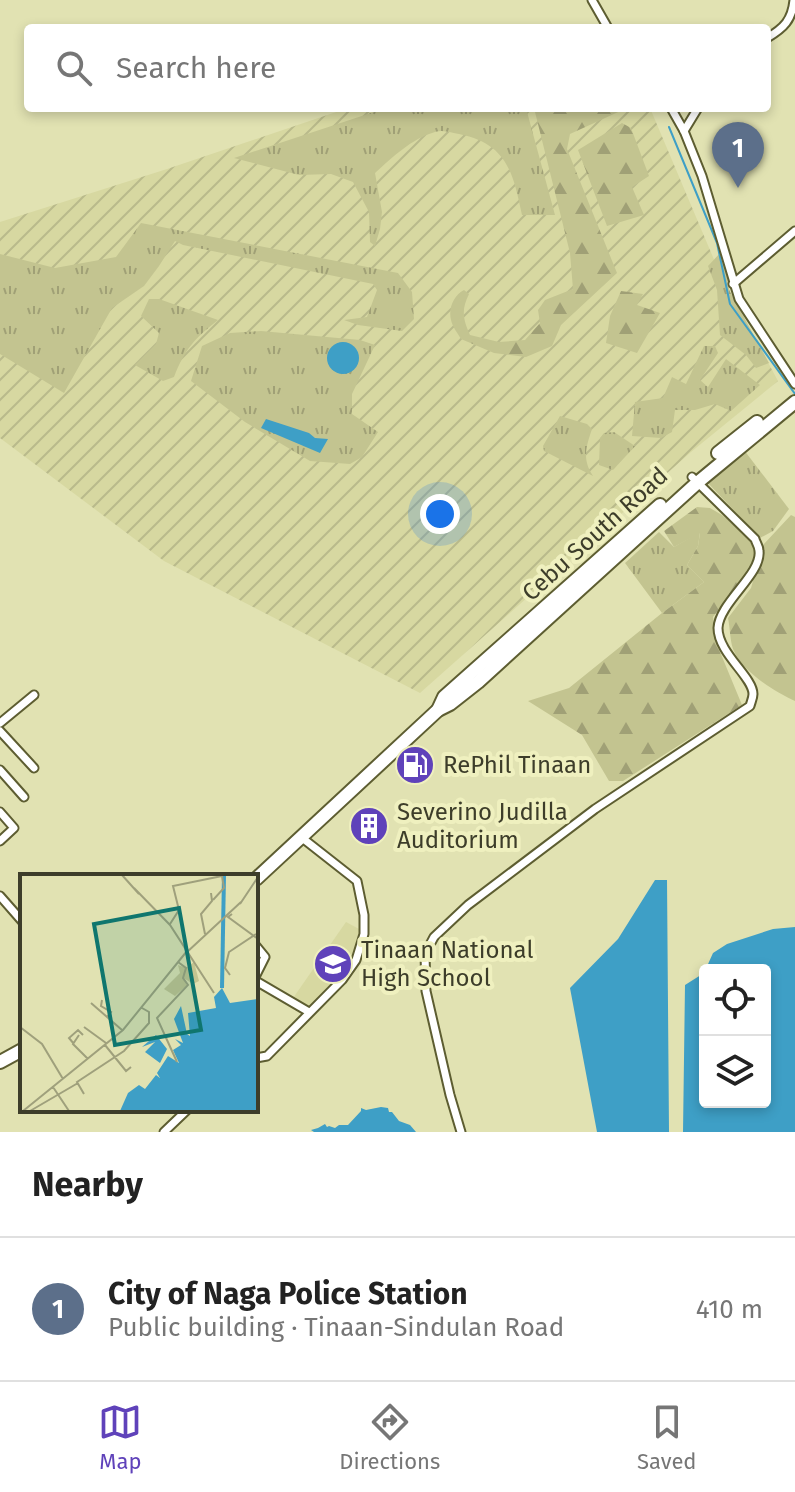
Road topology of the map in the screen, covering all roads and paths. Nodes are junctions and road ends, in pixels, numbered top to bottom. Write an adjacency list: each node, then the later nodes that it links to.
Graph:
1 (592, 0): 3 (street)
2 (794, 0): 4 (street)
3 (606, 24)
4 (771, 36)
5 (673, 112): 7 (street)
6 (696, 112): 7 (street)
7 (684, 131): 9 (street)
8 (795, 231): 9 (street)
9 (733, 284): 10 (street)
10 (795, 384)
11 (793, 400): 12 (highway, Cebu South Road)
12 (694, 480): 20 (highway, Cebu South Road); 34 (street)
13 (34, 695): 14 (street)
14 (0, 723)
15 (0, 731): 16 (street)
16 (34, 768)
17 (0, 770): 18 (street)
18 (24, 797)
19 (0, 812): 21 (street)
20 (301, 837): 22 (highway, Cebu South Road); 28 (street)
21 (0, 841)
22 (258, 877)
23 (0, 896): 24 (street)
24 (20, 919)
25 (258, 948): 26 (street)
26 (258, 973)
27 (258, 979): 28 (street)
28 (309, 1012): 30 (street)
29 (20, 1051): 31 (highway)
30 (258, 1058)
31 (0, 1062)
32 (185, 1112): 33 (street)
33 (164, 1132)
34 (461, 1132)

